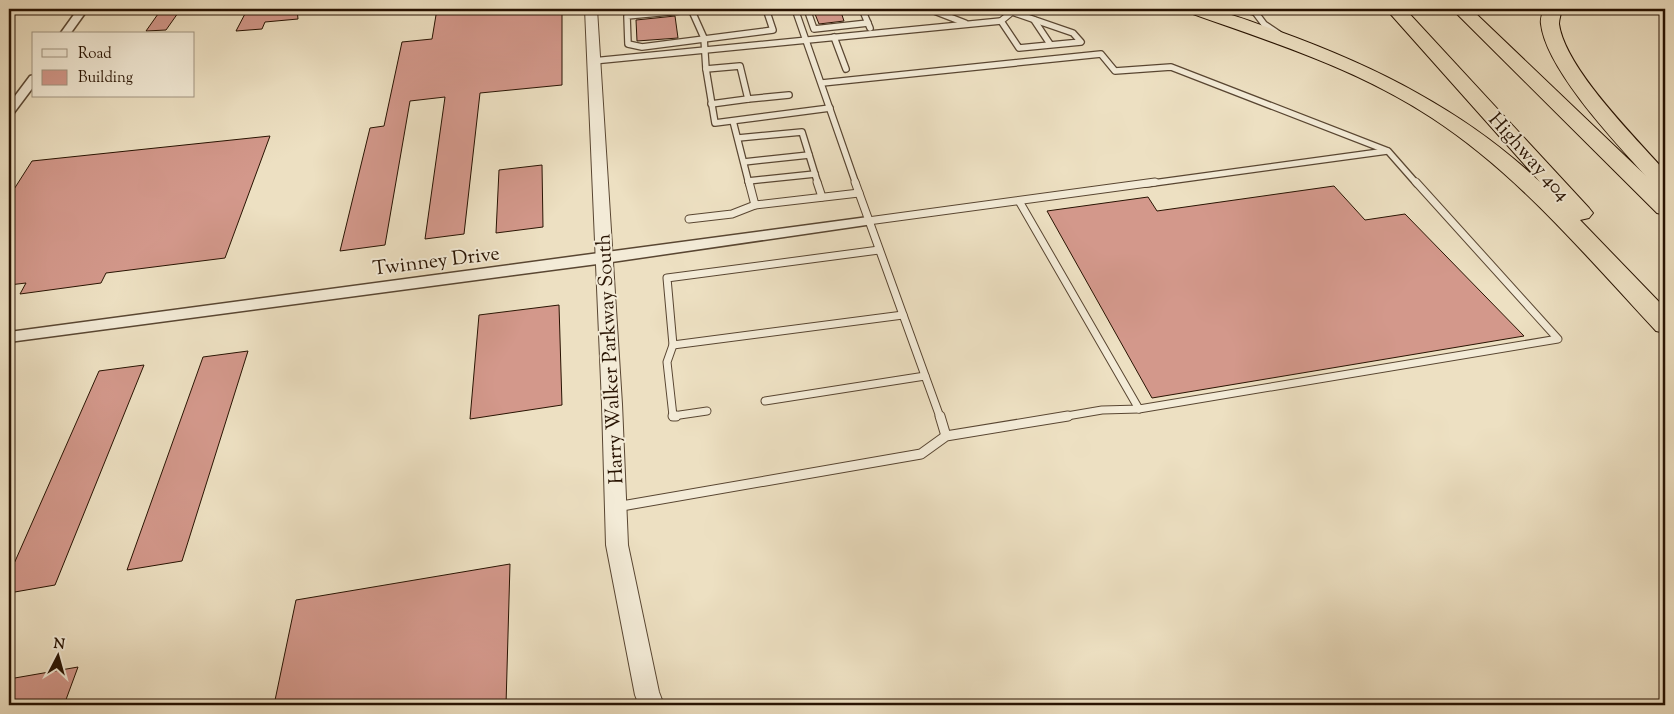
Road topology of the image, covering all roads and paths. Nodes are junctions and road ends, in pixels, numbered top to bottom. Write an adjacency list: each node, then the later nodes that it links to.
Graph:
1 (83, 9): 20 (street)
2 (590, 9): 28 (street, Harry Walker Parkway South)
3 (691, 9): 23 (lane); 23 (lane)
4 (766, 9): 23 (lane)
5 (795, 9): 25 (lane)
6 (807, 9): 18 (lane)
7 (862, 9): 18 (lane)
8 (929, 9): 19 (lane)
9 (1196, 9): 24 (highway)
10 (1242, 9): 15 (lane)
11 (1272, 9): 15 (lane)
12 (1395, 9): 55 (highway, Highway 404)
13 (1461, 9): 50 (highway)
14 (1553, 9): 45 (highway)
15 (1256, 12): 24 (lane)
16 (1034, 20): 17 (lane); 26 (lane); 26 (lane)
17 (1001, 21): 19 (lane); 26 (lane)
18 (868, 24): 21 (lane)
19 (967, 24): 21 (lane)
20 (66, 32)
21 (872, 33): 22 (lane)
22 (834, 37): 25 (lane); 30 (lane)
23 (704, 38): 27 (lane)
24 (1284, 39): 57 (highway)
25 (807, 40): 27 (lane); 32 (lane)
26 (1050, 44)
27 (706, 50): 28 (lane); 29 (lane)
28 (594, 61): 54 (street, Harry Walker Parkway South)
29 (706, 69): 34 (lane); 35 (lane)
30 (846, 69)
31 (32, 81): 37 (street)
32 (822, 83): 36 (lane); 40 (lane)
33 (789, 95): 34 (lane)
34 (748, 99): 35 (lane)
35 (711, 104): 38 (lane)
36 (830, 108): 38 (lane); 46 (lane)
37 (9, 112)
38 (733, 121): 39 (lane)
39 (738, 138): 41 (lane); 42 (lane)
40 (1388, 151): 48 (lane); 62 (lane)
41 (809, 154): 42 (lane); 43 (lane)
42 (744, 162): 44 (lane)
43 (815, 174): 44 (lane); 47 (lane)
44 (748, 181): 49 (lane)
45 (1665, 184)
46 (859, 193): 47 (lane); 52 (lane)
47 (822, 197): 49 (lane)
48 (1019, 201): 52 (lane); 62 (lane)
49 (754, 205): 51 (lane)
50 (1665, 208)
51 (689, 219)
52 (868, 221): 53 (lane); 54 (street, Twinney Drive)
53 (879, 250): 56 (lane); 59 (lane)
54 (605, 258): 58 (street, Twinney Drive); 65 (street, Harry Walker Parkway South)
55 (1665, 304)
56 (903, 315): 59 (lane); 60 (lane)
57 (1665, 324)
58 (9, 337)
59 (673, 345): 63 (lane)
60 (925, 376): 61 (lane); 64 (lane)
61 (765, 401)
62 (1139, 409): 64 (lane)
63 (707, 411)
64 (946, 436): 65 (lane)
65 (616, 507): 66 (street, Harry Walker Parkway South)
66 (652, 705)

